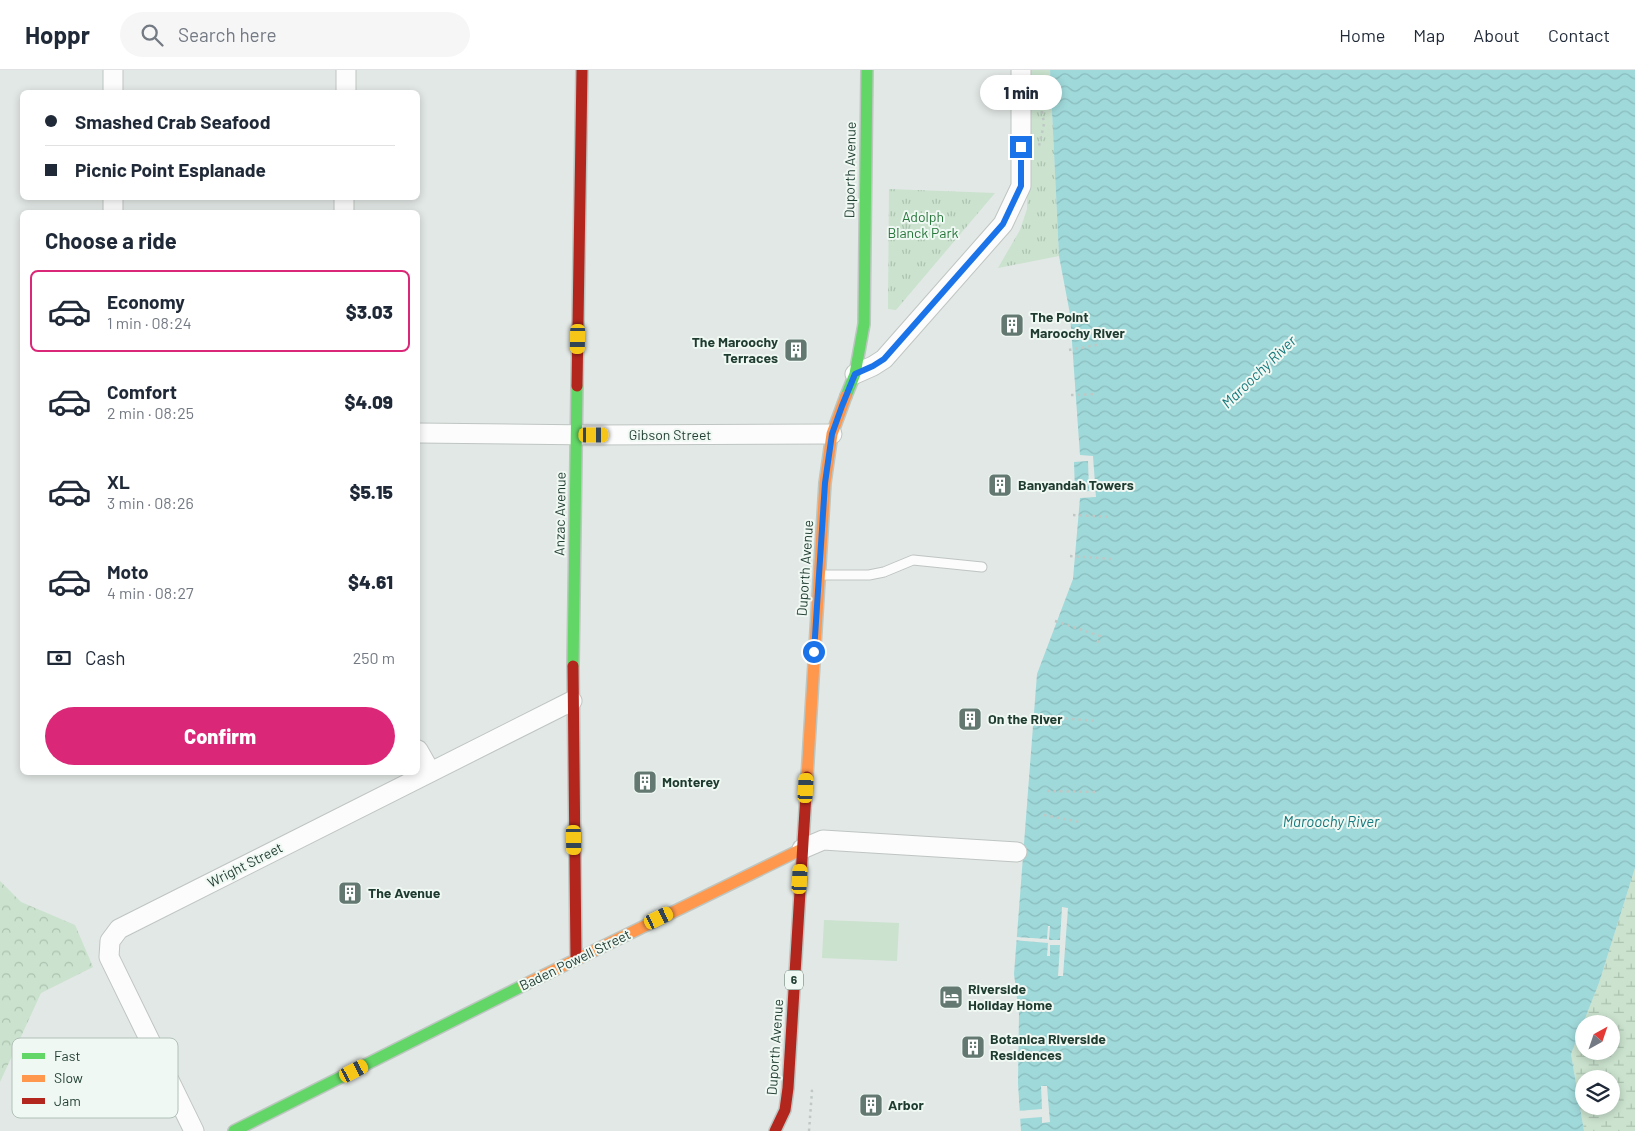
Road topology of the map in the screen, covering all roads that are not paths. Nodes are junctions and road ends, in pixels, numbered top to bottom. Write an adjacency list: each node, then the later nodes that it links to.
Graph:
1 (113, 70): 6 (street)
2 (346, 70): 7 (street)
3 (582, 70): 11 (street, Anzac Avenue)
4 (867, 70): 8 (street, Duporth Avenue / 6)
5 (1021, 70): 8 (street)
6 (113, 90)
7 (346, 90)
8 (855, 374): 10 (street, Duporth Avenue / 6)
9 (420, 433): 11 (street, Gibson Street)
10 (832, 434): 11 (street, Gibson Street); 13 (street, Duporth Avenue / 6)
11 (576, 435): 14 (street, Anzac Avenue)
12 (982, 567): 13 (lane)
13 (819, 575): 17 (street, Duporth Avenue / 6)
14 (572, 701): 16 (street, Wright Street); 19 (street, Anzac Avenue)
15 (420, 754): 16 (street)
16 (430, 771): 20 (street, Wright Street)
17 (802, 849): 18 (street, Baden Powell Street); 19 (street, Baden Powell Street); 22 (street, Duporth Avenue / 6)
18 (1017, 852)
19 (576, 959): 25 (street, Baden Powell Street)
20 (149, 1038)
21 (178, 1098): 24 (street, Wright Street)
22 (784, 1110): 23 (street); 26 (street, Duporth Avenue / 6)
23 (789, 1130)
24 (194, 1131)
25 (234, 1131)
26 (775, 1131)

